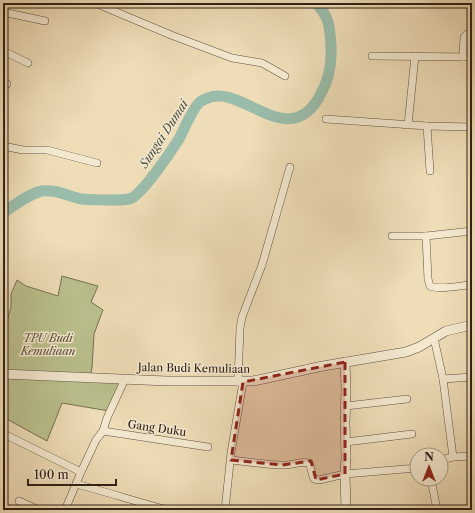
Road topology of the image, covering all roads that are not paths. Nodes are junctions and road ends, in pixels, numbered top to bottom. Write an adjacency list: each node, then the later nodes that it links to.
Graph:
1 (95, 3): 11 (street)
2 (3, 12): 3 (street)
3 (45, 21)
4 (472, 35): 8 (street)
5 (3, 51): 10 (street)
6 (372, 56): 7 (street)
7 (415, 56): 8 (street); 13 (street)
8 (463, 57): 9 (street)
9 (472, 57)
10 (28, 63)
11 (285, 76)
12 (326, 118): 13 (street)
13 (408, 125): 14 (street)
14 (427, 126): 15 (street); 19 (street)
15 (472, 127)
16 (3, 146): 17 (street)
17 (97, 163)
18 (290, 167): 31 (street)
19 (430, 171)
20 (472, 231): 22 (street)
21 (392, 236): 22 (street)
22 (426, 236): 23 (street)
23 (469, 285)
24 (472, 325): 25 (street, Jalan Budi Kemuliaan)
25 (434, 338): 26 (street, Jalan Budi Kemuliaan); 30 (street)
26 (345, 362): 31 (street, Jalan Budi Kemuliaan); 33 (street)
27 (3, 374): 29 (street, Jalan Budi Kemuliaan)
28 (472, 377): 30 (street)
29 (125, 379): 31 (street, Jalan Budi Kemuliaan); 34 (street)
30 (443, 379): 40 (street)
31 (241, 382): 42 (street)
32 (407, 399): 33 (street)
33 (346, 406): 37 (street)
34 (103, 431): 38 (street, Gang Duku); 44 (street)
35 (412, 434): 37 (street)
36 (6, 435): 44 (street)
37 (346, 442): 45 (street)
38 (208, 447)
39 (472, 456): 40 (street)
40 (453, 457): 41 (street)
41 (449, 458)
42 (231, 460): 45 (street); 52 (street)
43 (409, 469): 45 (street)
44 (81, 472): 46 (street)
45 (345, 474): 53 (street)
46 (76, 484): 50 (street); 51 (street)
47 (432, 487): 54 (street)
48 (19, 501): 49 (street)
49 (39, 510)
50 (65, 510)
51 (168, 510)
52 (225, 510)
53 (346, 510)
54 (436, 510)

